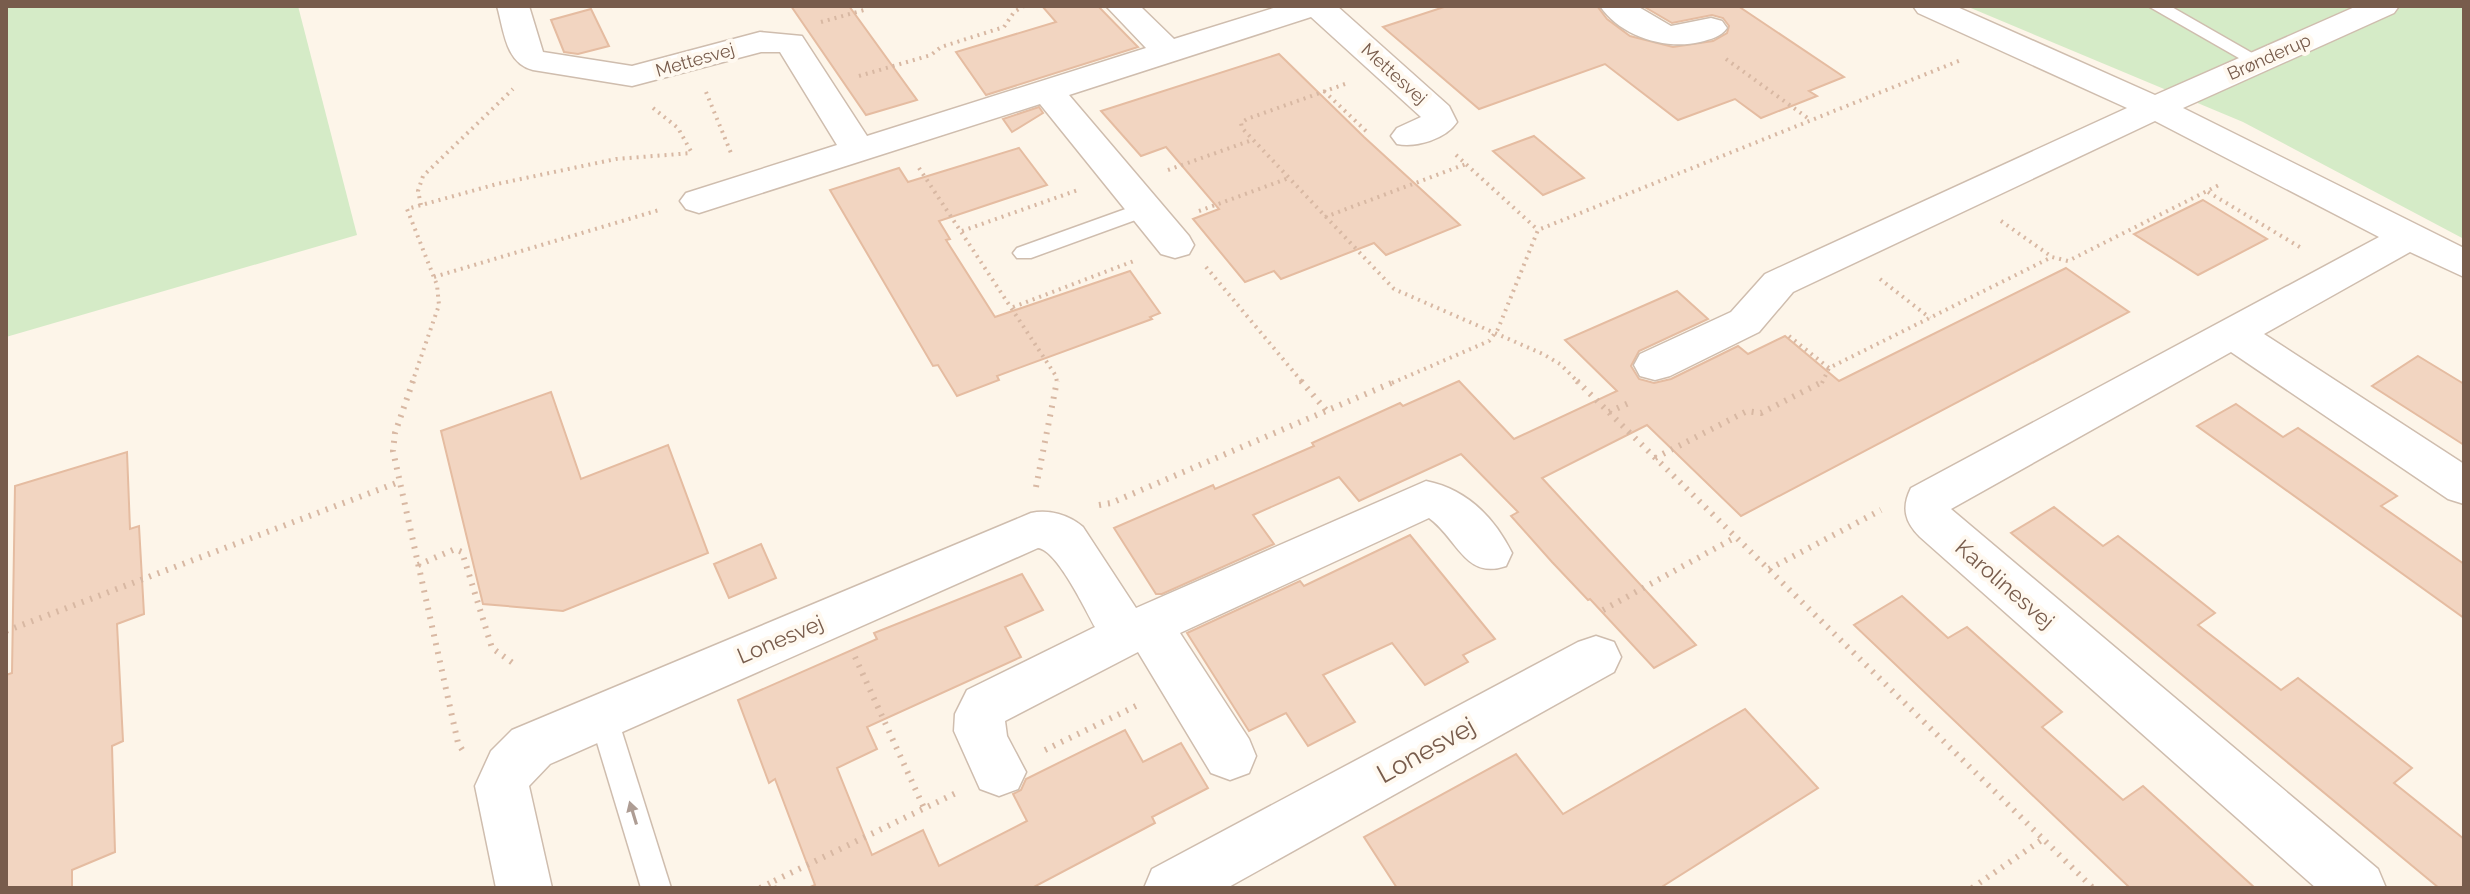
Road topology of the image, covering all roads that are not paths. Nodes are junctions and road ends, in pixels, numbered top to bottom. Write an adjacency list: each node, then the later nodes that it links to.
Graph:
1 (513, 6): 14 (street, Mettesvej)
2 (1122, 6): 9 (street)
3 (1315, 6): 9 (street, Mettesvej); 13 (street, Mettesvej)
4 (1616, 6): 8 (street)
5 (1929, 6): 12 (street)
6 (2157, 6): 10 (lane)
7 (2383, 6): 10 (street, Brønderup)
8 (1702, 32)
9 (1168, 52): 11 (street, Mettesvej)
10 (2257, 61): 12 (street, Brønderup)
11 (1047, 90): 14 (street, Mettesvej); 16 (street)
12 (2155, 108): 17 (street); 21 (street)
13 (1418, 133)
14 (858, 150): 15 (street, Mettesvej)
15 (707, 199)
16 (1144, 208): 18 (lane)
17 (2412, 235): 19 (street); 20 (street)
18 (1024, 253)
19 (2464, 264)
20 (2232, 333): 22 (street); 32 (street, Karolinesvej)
21 (1655, 365)
22 (2464, 487)
23 (1489, 553): 24 (street)
24 (1137, 630): 26 (street, Lonesvej); 27 (street); 28 (street)
25 (1596, 657): 31 (street, Lonesvej)
26 (603, 716): 29 (street, Lonesvej); 30 (lane, one-way to 26)
27 (1230, 756)
28 (999, 772)
29 (524, 888)
30 (656, 888)
31 (1172, 888)
32 (2358, 888)

